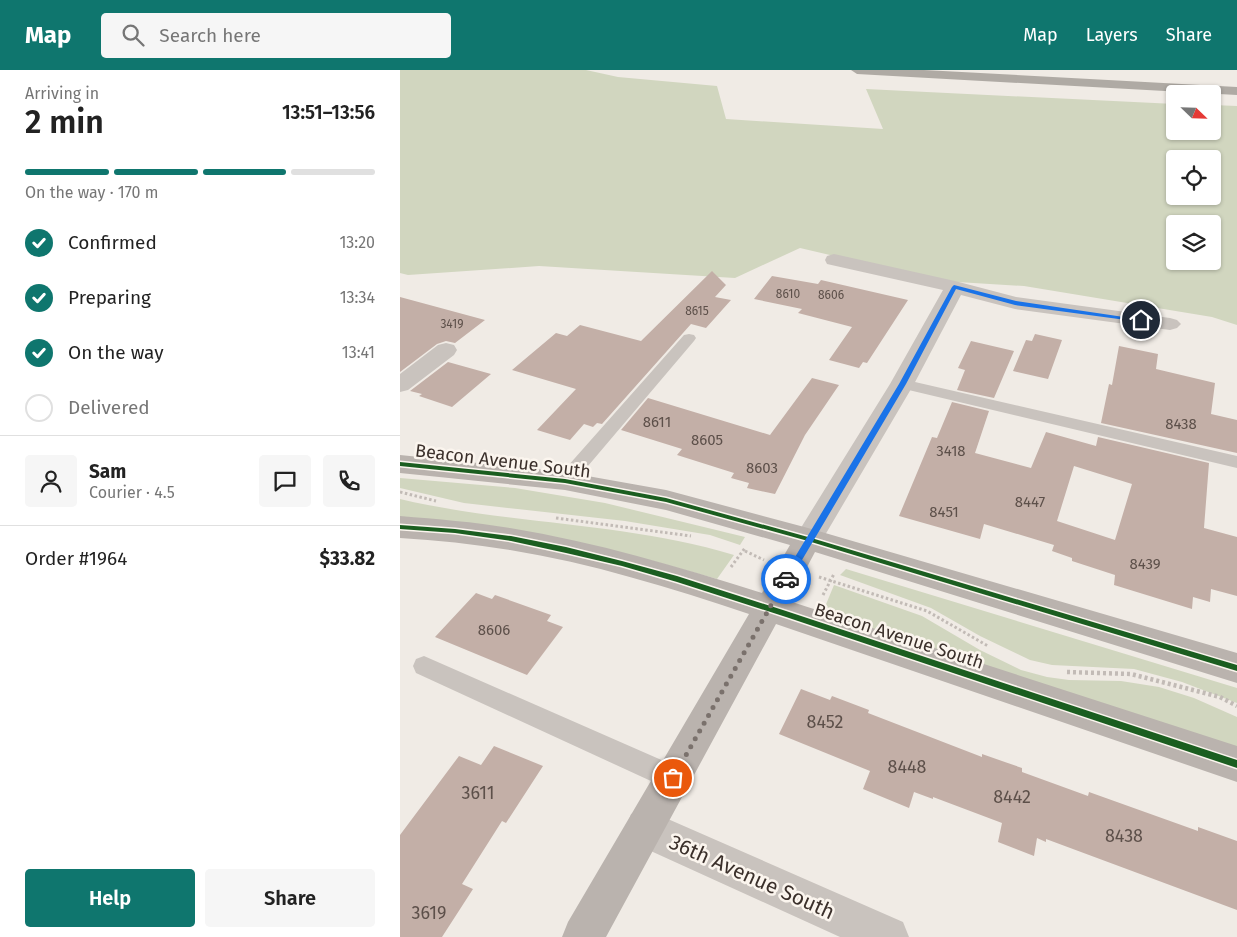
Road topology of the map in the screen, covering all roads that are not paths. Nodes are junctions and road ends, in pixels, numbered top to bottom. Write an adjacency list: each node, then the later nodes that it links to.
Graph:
1 (857, 70): 2 (highway)
2 (1237, 91)
3 (834, 260): 4 (street)
4 (954, 287): 5 (street); 8 (street)
5 (1170, 324)
6 (689, 338): 12 (lane)
7 (446, 350): 9 (street)
8 (902, 384): 10 (lane); 14 (street)
9 (400, 385)
10 (1237, 462)
11 (400, 464): 12 (main road, Beacon Avenue South)
12 (565, 482): 14 (main road, Beacon Avenue South)
13 (400, 527): 15 (main road, Beacon Avenue South)
14 (808, 539): 15 (main road); 17 (main road, Beacon Avenue South)
15 (769, 609): 18 (main road, Beacon Avenue South); 19 (main road)
16 (424, 666): 19 (lane)
17 (1237, 668)
18 (1237, 764)
19 (673, 778): 20 (main road)
20 (645, 828): 21 (main road); 22 (street, 36th Avenue South)
21 (583, 937)
22 (888, 937)

